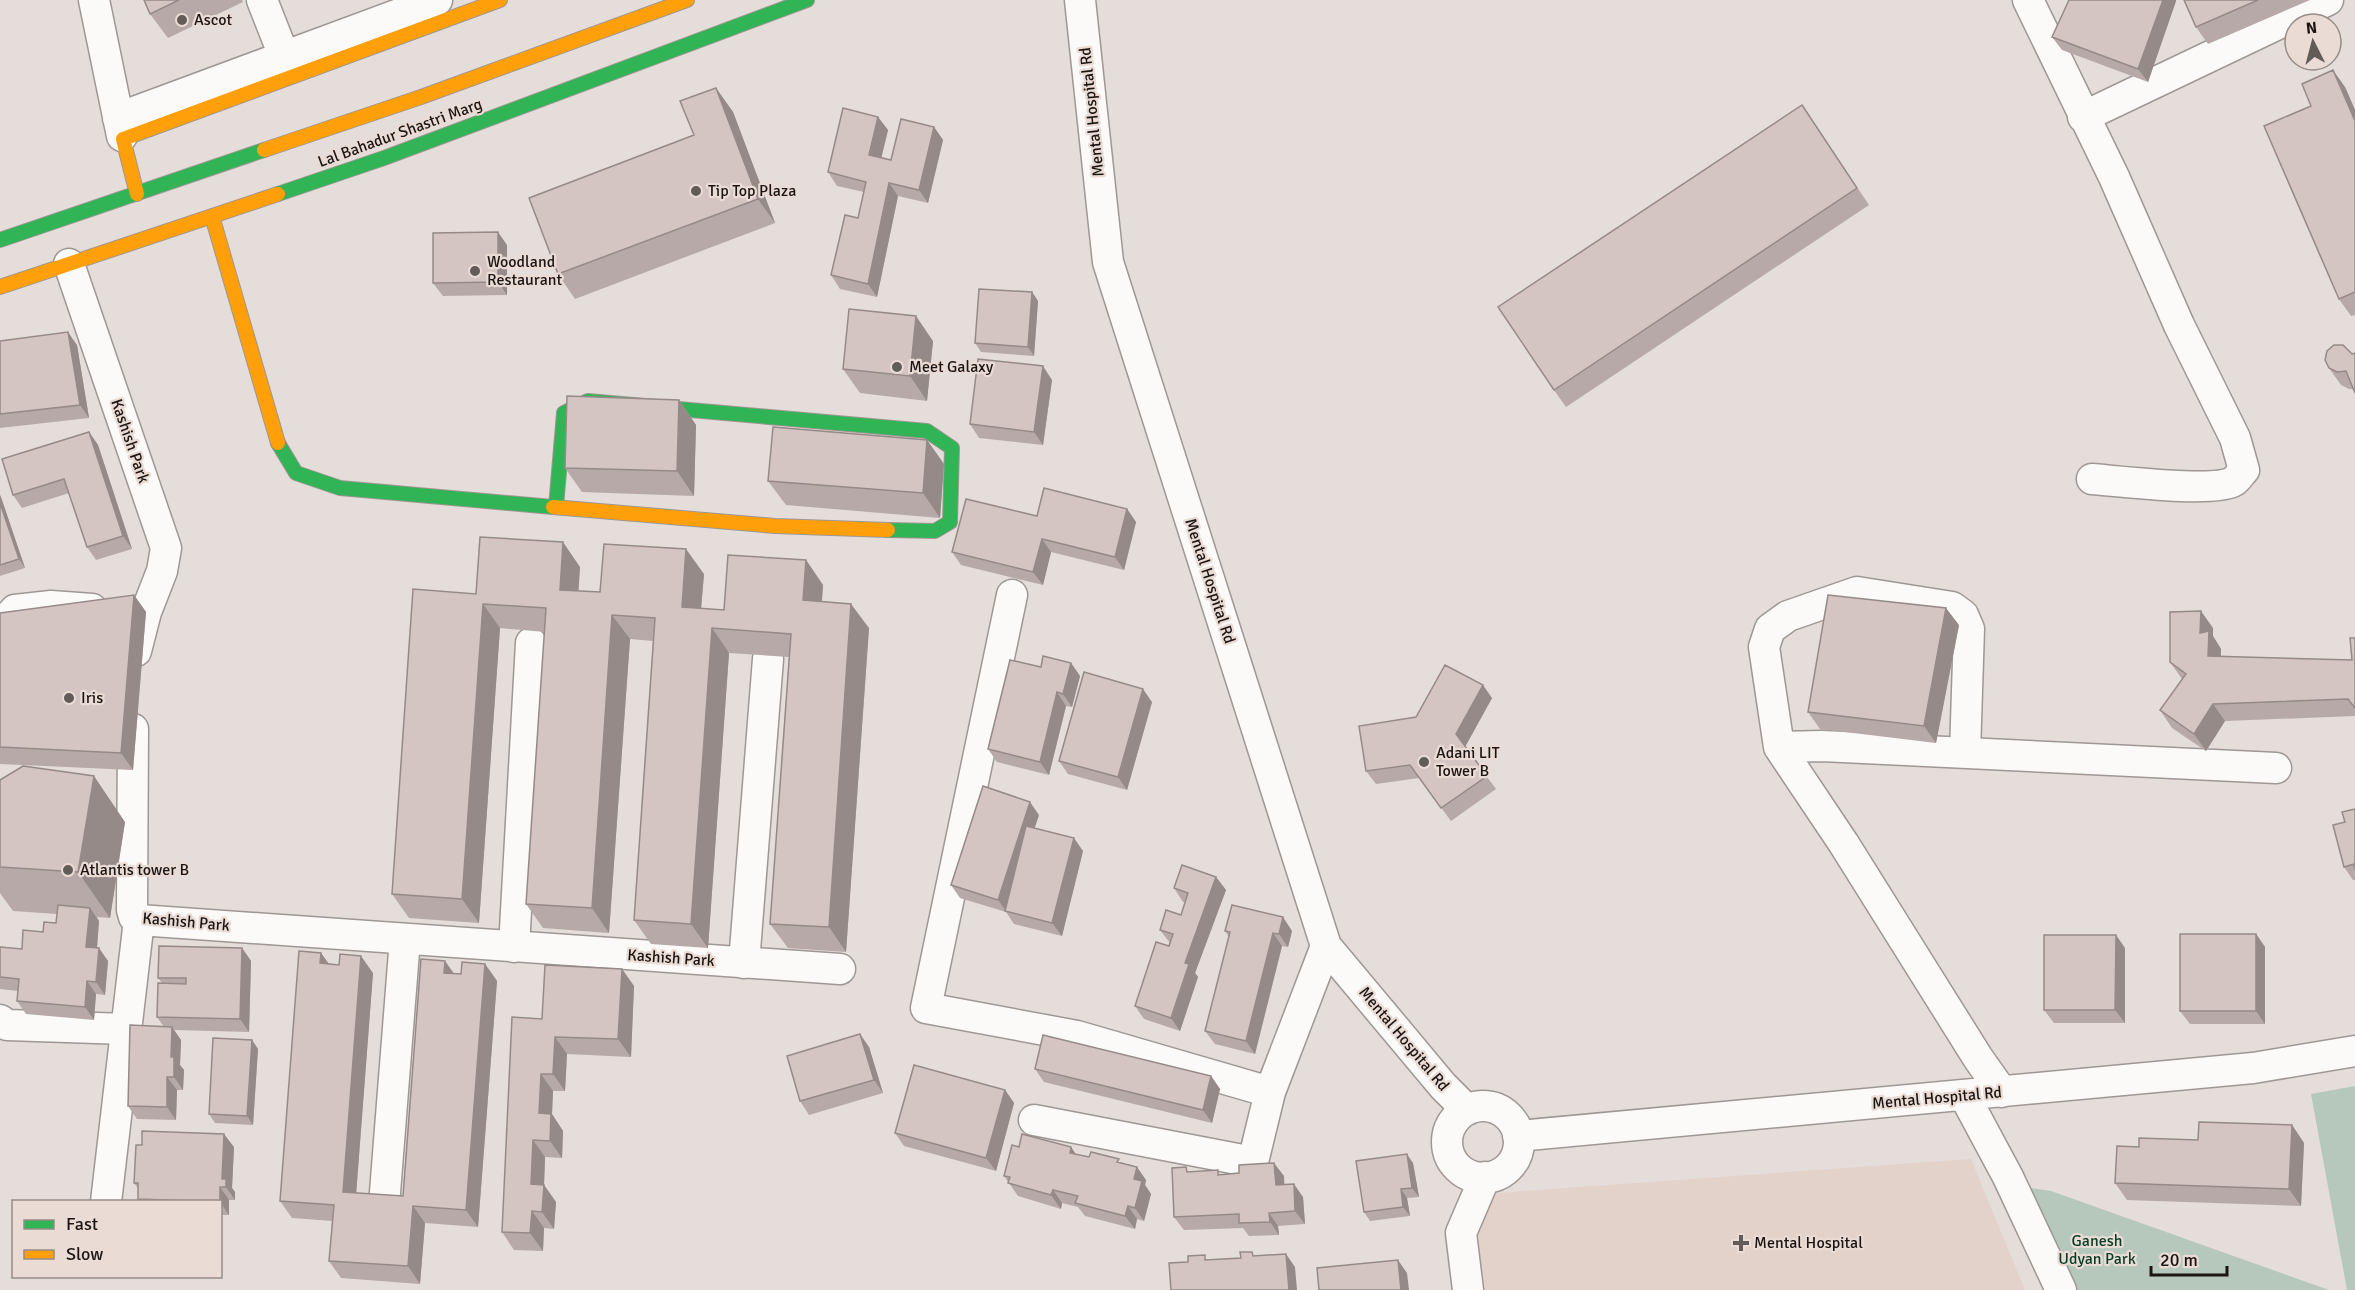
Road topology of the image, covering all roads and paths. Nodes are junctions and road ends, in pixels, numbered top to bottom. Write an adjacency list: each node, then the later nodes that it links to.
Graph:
1 (94, 0): 13 (street)
2 (262, 0): 11 (street)
3 (437, 0): 10 (street)
4 (500, 0): 13 (street)
5 (687, 0): 14 (street, Lal Bahadur Shastri Marg)
6 (807, 0): 15 (street, Lal Bahadur Shastri Marg)
7 (1080, 0): 31 (street, Mental Hospital Rd)
8 (2028, 0): 12 (street)
9 (2328, 0): 12 (street)
10 (374, 11): 11 (street)
11 (284, 56): 13 (street)
12 (2083, 117): 19 (street)
13 (121, 128): 14 (street)
14 (137, 194): 16 (street, Lal Bahadur Shastri Marg)
15 (212, 216): 17 (street, Lal Bahadur Shastri Marg); 20 (street)
16 (0, 240)
17 (69, 264): 18 (street, Lal Bahadur Shastri Marg); 22 (street, Kashish Park)
18 (0, 287)
19 (2092, 479)
20 (556, 507): 20 (street)
21 (1012, 595): 38 (street)
22 (146, 612): 23 (street); 29 (street, Kashish Park)
23 (0, 626)
24 (531, 643): 32 (street)
25 (768, 659): 33 (street)
26 (1779, 747): 27 (street); 27 (street); 39 (street)
27 (1965, 753): 28 (street)
28 (2276, 768)
29 (139, 920): 30 (street, Kashish Park); 36 (street)
30 (405, 939): 32 (street, Kashish Park); 46 (street)
31 (1326, 946): 38 (street); 41 (street, Mental Hospital Rd)
32 (514, 947): 33 (street, Kashish Park)
33 (744, 963): 34 (street, Kashish Park)
34 (840, 969)
35 (0, 1020): 36 (street)
36 (126, 1029): 45 (street)
37 (2355, 1051): 39 (street, Mental Hospital Rd)
38 (1270, 1092): 42 (street)
39 (2002, 1092): 40 (street, Mental Hospital Rd)
40 (1964, 1095): 43 (street, Mental Hospital Rd); 48 (street)
41 (1467, 1110): 43 (street); 44 (street)
42 (1034, 1120)
43 (1518, 1136): 44 (street)
44 (1485, 1177): 47 (street)
45 (106, 1200)
46 (384, 1205)
47 (1468, 1290)
48 (2061, 1290)

